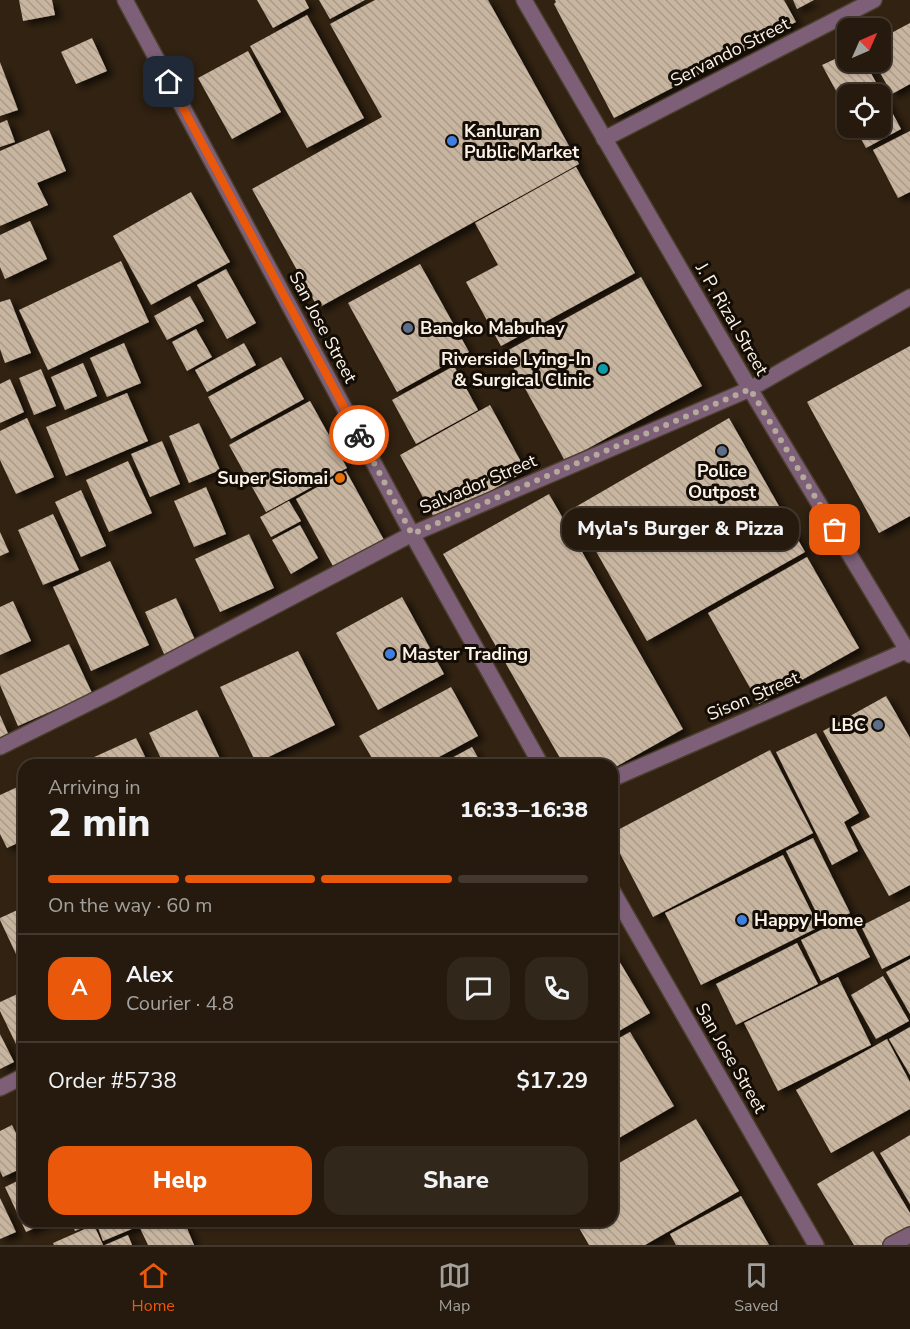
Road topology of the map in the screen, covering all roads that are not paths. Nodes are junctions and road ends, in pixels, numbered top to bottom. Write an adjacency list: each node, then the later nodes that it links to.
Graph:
1 (125, 0): 7 (street, San Jose Street)
2 (524, 0): 4 (street, J. P. Rizal Street)
3 (873, 0): 4 (street, Servando Street)
4 (604, 139): 6 (street, J. P. Rizal Street)
5 (910, 297): 6 (street, Salvador Street)
6 (750, 389): 7 (street, Salvador Street); 8 (street, J. P. Rizal Street)
7 (412, 534): 9 (street, Salvador Street); 10 (street, San Jose Street)
8 (909, 652): 11 (street, Sison Street)
9 (0, 747)
10 (538, 759)
11 (618, 776)
12 (618, 900): 16 (street, San Jose Street)
13 (18, 1079): 14 (street)
14 (0, 1088)
15 (910, 1235): 17 (street)
16 (816, 1245)
17 (891, 1245)

